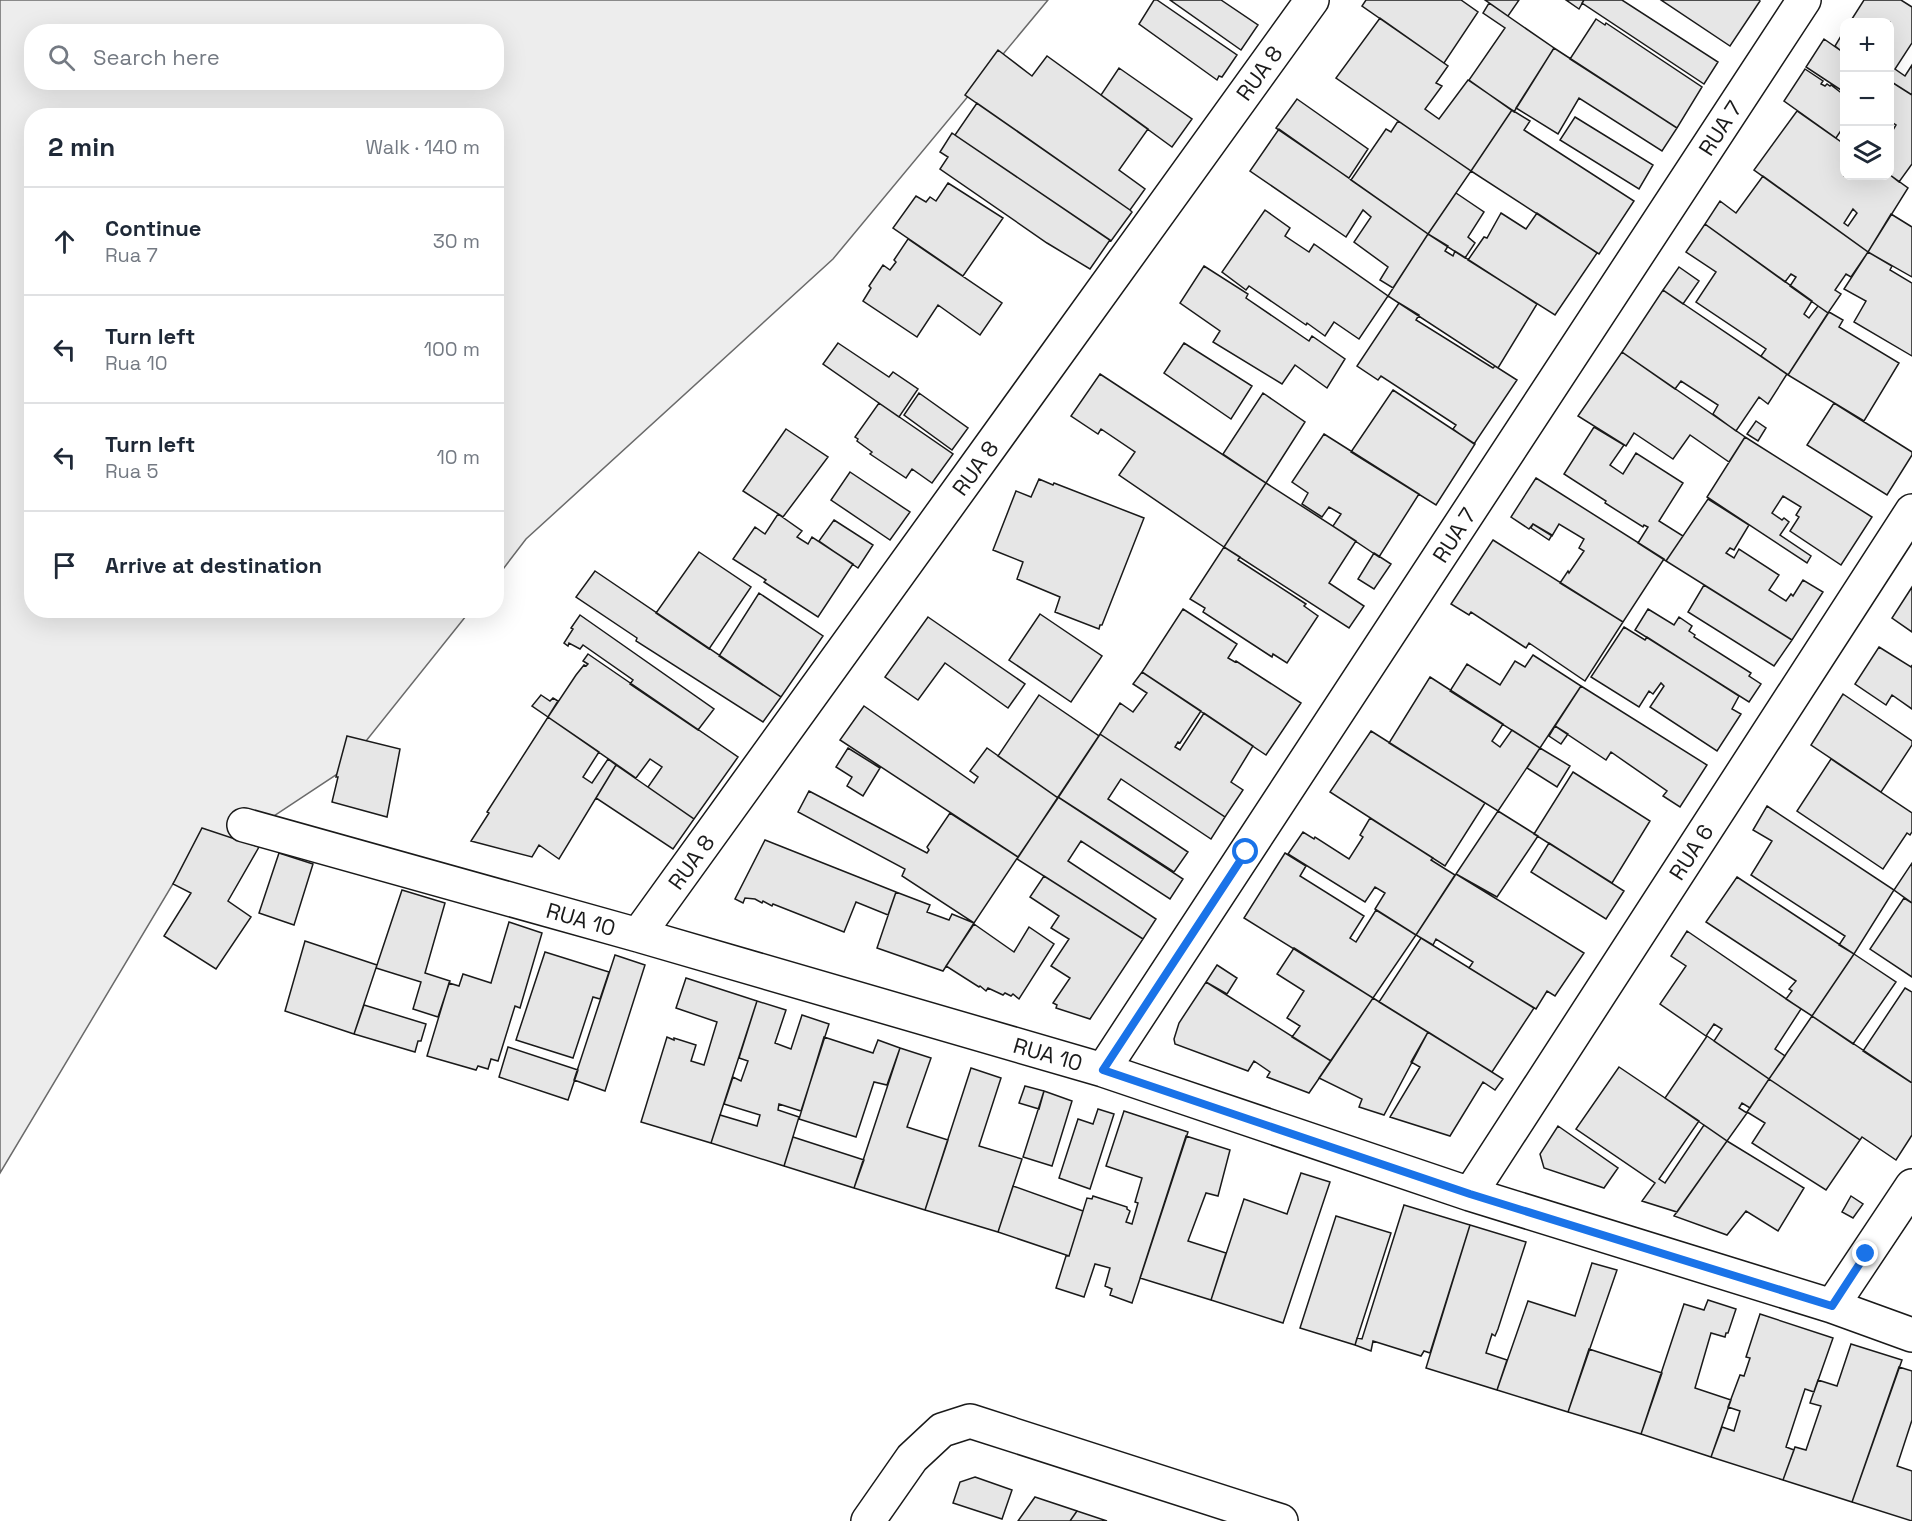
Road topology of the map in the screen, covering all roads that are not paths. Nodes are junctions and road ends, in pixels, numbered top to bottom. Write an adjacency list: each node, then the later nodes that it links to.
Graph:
1 (1312, 0): 5 (street, RUA 8)
2 (1804, 0): 6 (street, RUA 7)
3 (1912, 511): 8 (street, RUA 6)
4 (244, 825): 5 (street, RUA 10)
5 (638, 935): 6 (street, RUA 10)
6 (1103, 1070): 8 (street, RUA 10)
7 (1912, 1186): 9 (street)
8 (1470, 1194): 9 (street, RUA 10)
9 (1832, 1306): 10 (street, RUA 10)
10 (1912, 1335)
11 (1272, 1520): 12 (street)
12 (868, 1521)

